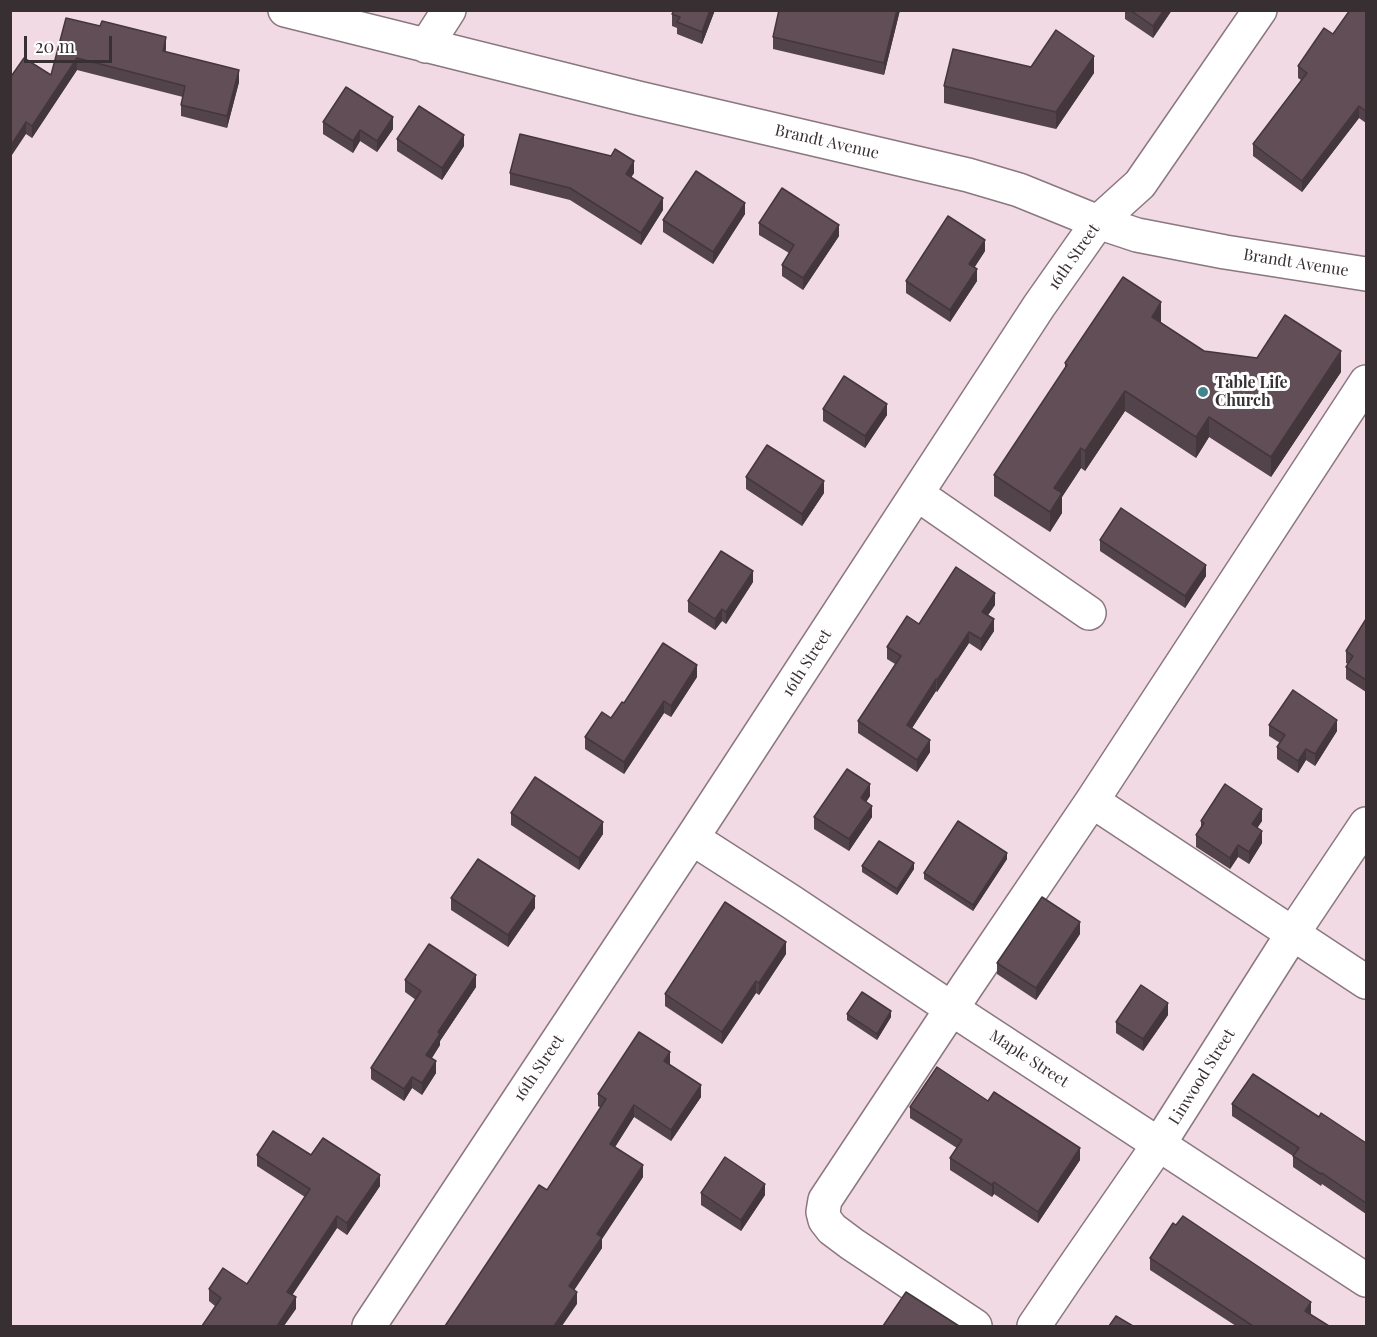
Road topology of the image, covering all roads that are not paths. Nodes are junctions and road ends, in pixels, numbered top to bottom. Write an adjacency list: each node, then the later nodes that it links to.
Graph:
1 (285, 10): 4 (street, Brandt Avenue)
2 (449, 10): 4 (street)
3 (1260, 10): 5 (street, 16th Street)
4 (426, 46): 5 (street, Brandt Avenue)
5 (1098, 222): 6 (street, Brandt Avenue); 8 (street, 16th Street)
6 (1366, 274)
7 (1366, 382): 10 (street)
8 (917, 494): 9 (street); 12 (street, 16th Street)
9 (1089, 613)
10 (1092, 801): 13 (street); 15 (street)
11 (1366, 824): 13 (street, Linwood Street)
12 (692, 838): 15 (street, Maple Street); 18 (street, 16th Street)
13 (1293, 933): 14 (street); 16 (street, Linwood Street)
14 (1366, 982)
15 (951, 1009): 16 (street, Maple Street); 19 (street)
16 (1160, 1144): 17 (street, Maple Street); 20 (street, Linwood Street)
17 (1366, 1280)
18 (369, 1326)
19 (975, 1326)
20 (1034, 1326)

